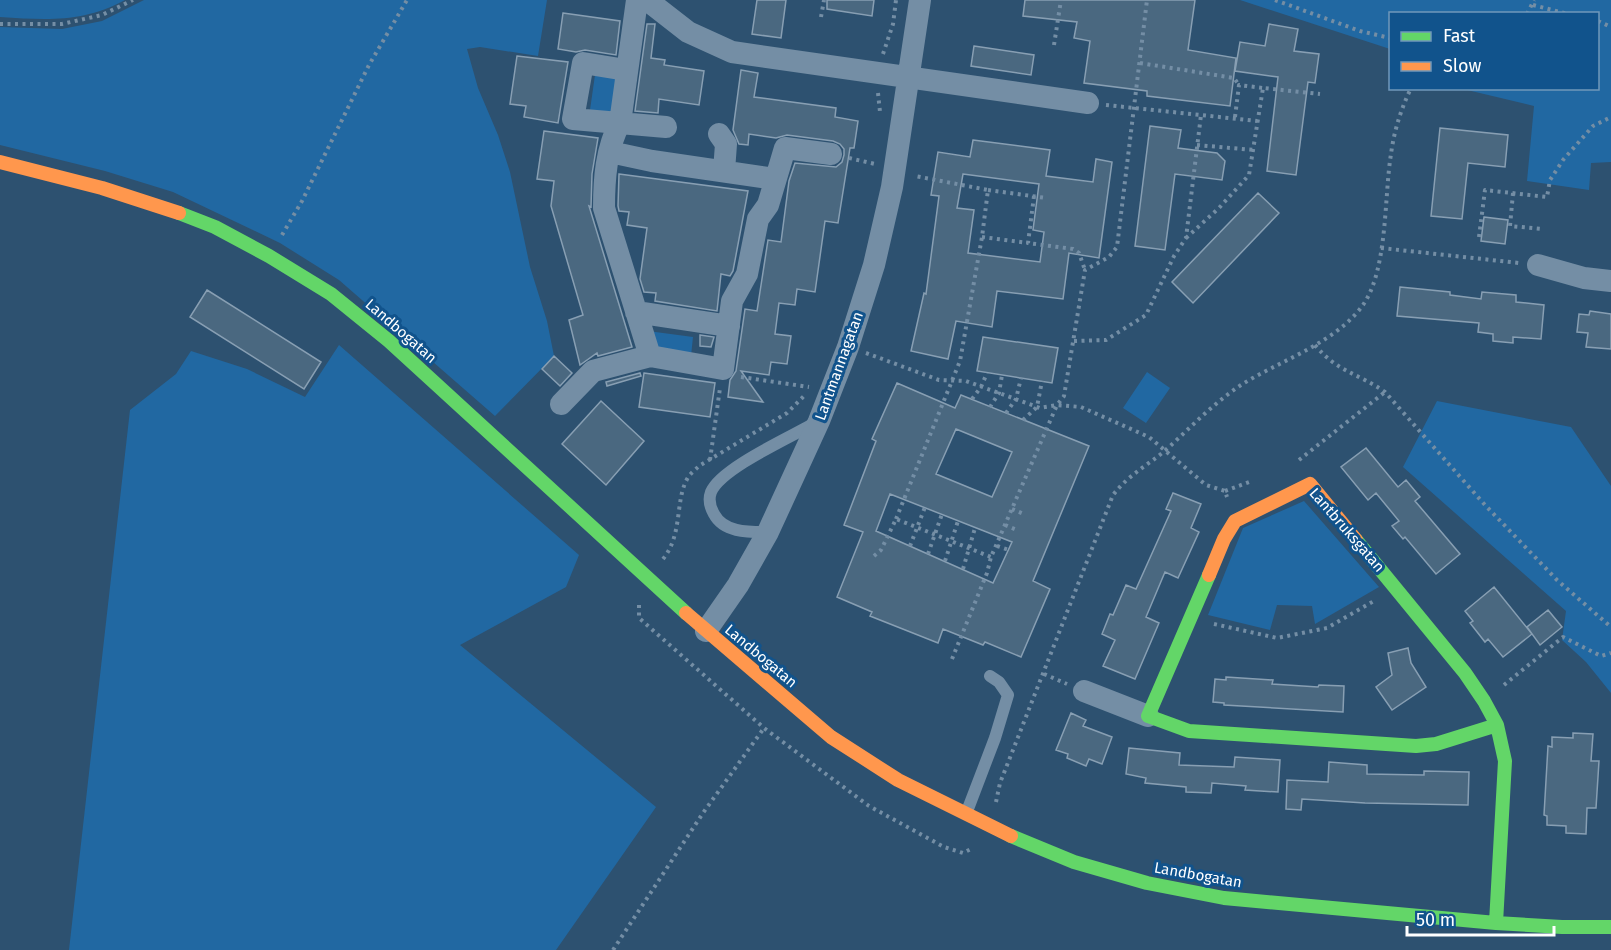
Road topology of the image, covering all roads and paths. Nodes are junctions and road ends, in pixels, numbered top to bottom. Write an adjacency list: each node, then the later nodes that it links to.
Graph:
1 (133, 0): 14 (path)
2 (406, 0): 55 (path)
3 (637, 0): 18 (street)
4 (647, 0): 19 (street)
5 (824, 0): 13 (path)
6 (896, 0): 19 (path)
7 (920, 0): 20 (street, Lantmannagatan)
8 (1061, 0): 16 (path)
9 (1148, 0): 17 (path)
10 (1275, 0): 15 (path)
11 (1533, 2): 12 (path)
12 (1562, 12)
13 (821, 17)
14 (0, 24)
15 (1389, 38)
16 (1054, 45)
17 (1140, 63): 21 (path); 26 (path)
18 (626, 70): 32 (street); 32 (street)
19 (877, 73): 20 (street); 30 (path)
20 (908, 77): 25 (street); 63 (street, Lantmannagatan)
21 (1239, 85): 22 (path); 28 (path)
22 (1263, 88): 24 (path); 31 (path)
23 (1410, 90): 54 (path)
24 (1320, 94)
25 (1088, 103): 26 (path)
26 (1135, 108): 27 (path); 57 (path)
27 (1201, 115): 28 (path); 35 (path)
28 (1235, 117): 31 (path)
29 (1611, 117): 46 (path)
30 (880, 119)
31 (1257, 121): 36 (path)
32 (620, 123): 33 (street); 37 (street)
33 (666, 127)
34 (719, 134): 42 (street)
35 (1197, 145): 36 (path); 52 (path)
36 (1254, 150): 52 (path)
37 (610, 152): 42 (street); 59 (street)
38 (876, 152): 43 (path)
39 (831, 154): 44 (street)
40 (0, 162): 55 (street, Landbogatan)
41 (916, 166): 45 (path)
42 (724, 171): 44 (street)
43 (873, 174)
44 (775, 179): 60 (street)
45 (988, 189): 47 (path); 50 (path)
46 (1513, 194): 49 (path); 51 (path)
47 (1034, 196): 48 (path); 53 (path)
48 (1046, 198)
49 (1543, 229)
50 (982, 237): 53 (path); 70 (path)
51 (1479, 237)
52 (1186, 238): 61 (path)
53 (1028, 243): 57 (path)
54 (1381, 248): 56 (path); 62 (path)
55 (269, 256): 113 (street, Landbogatan)
56 (1538, 265): 58 (street)
57 (1085, 270): 61 (path)
58 (1611, 281)
59 (636, 312): 60 (street); 64 (street)
60 (729, 327): 65 (street)
61 (1074, 341): 79 (path)
62 (1315, 345): 74 (path); 85 (path)
63 (848, 346): 70 (path); 84 (street, Lantmannagatan)
64 (650, 356): 65 (street); 78 (street)
65 (722, 372): 72 (path); 86 (path)
66 (987, 373): 73 (path)
67 (1002, 375): 75 (path)
68 (812, 378): 72 (path)
69 (1022, 378): 77 (path)
70 (951, 380): 73 (path); 94 (path)
71 (1042, 381): 81 (path)
72 (809, 387): 86 (path)
73 (981, 387): 75 (path); 76 (path)
74 (1385, 392): 87 (path); 116 (path)
75 (999, 393): 77 (path); 80 (path)
76 (972, 399)
77 (1016, 399): 81 (path); 82 (path)
78 (561, 404)
79 (1057, 405): 81 (path); 85 (path); 91 (path)
80 (990, 407)
81 (1037, 407): 83 (path)
82 (1006, 413)
83 (1023, 420)
84 (819, 421): 101 (street, Lantmannagatan); 101 (lane)
85 (1166, 449): 89 (path); 127 (path)
86 (710, 459): 113 (path)
87 (1295, 463)
88 (1255, 481): 89 (path)
89 (1225, 491): 96 (path)
90 (925, 507): 98 (path)
91 (1012, 509): 93 (path); 97 (path)
92 (942, 514): 102 (path)
93 (1024, 514)
94 (896, 519): 98 (path); 109 (path)
95 (958, 521): 103 (path)
96 (1235, 521): 114 (street, Lantbruksgatan); 115 (street)
97 (1005, 525): 100 (path); 105 (path)
98 (918, 527): 102 (path); 104 (path)
99 (975, 528): 106 (path)
100 (1017, 531)
101 (768, 532): 117 (street, Lantmannagatan)
102 (936, 535): 103 (path); 108 (path)
103 (953, 542): 106 (path); 111 (path)
104 (910, 546)
105 (997, 546): 107 (path); 110 (path)
106 (970, 549): 110 (path); 112 (path)
107 (1009, 550)
108 (928, 554)
109 (874, 556)
110 (991, 557): 119 (path)
111 (945, 561)
112 (963, 569)
113 (648, 578): 117 (street, Landbogatan); 125 (path)
114 (1396, 588): 115 (path); 122 (street, Lantbruksgatan)
115 (1190, 619): 123 (street)
116 (1611, 627)
117 (706, 631): 126 (street, Landbogatan)
118 (1611, 653): 122 (path)
119 (952, 659)
120 (990, 676): 126 (lane)
121 (1084, 691): 123 (street)
122 (1478, 692): 124 (street, Lantbruksgatan)
123 (1148, 716): 124 (street)
124 (1497, 725): 128 (street, Lantbruksgatan)
125 (764, 728): 127 (path); 130 (path)
126 (965, 815): 127 (street, Landbogatan)
127 (990, 827): 128 (street, Landbogatan)
128 (1496, 923): 129 (street, Landbogatan)
129 (1611, 927)
130 (613, 950)

